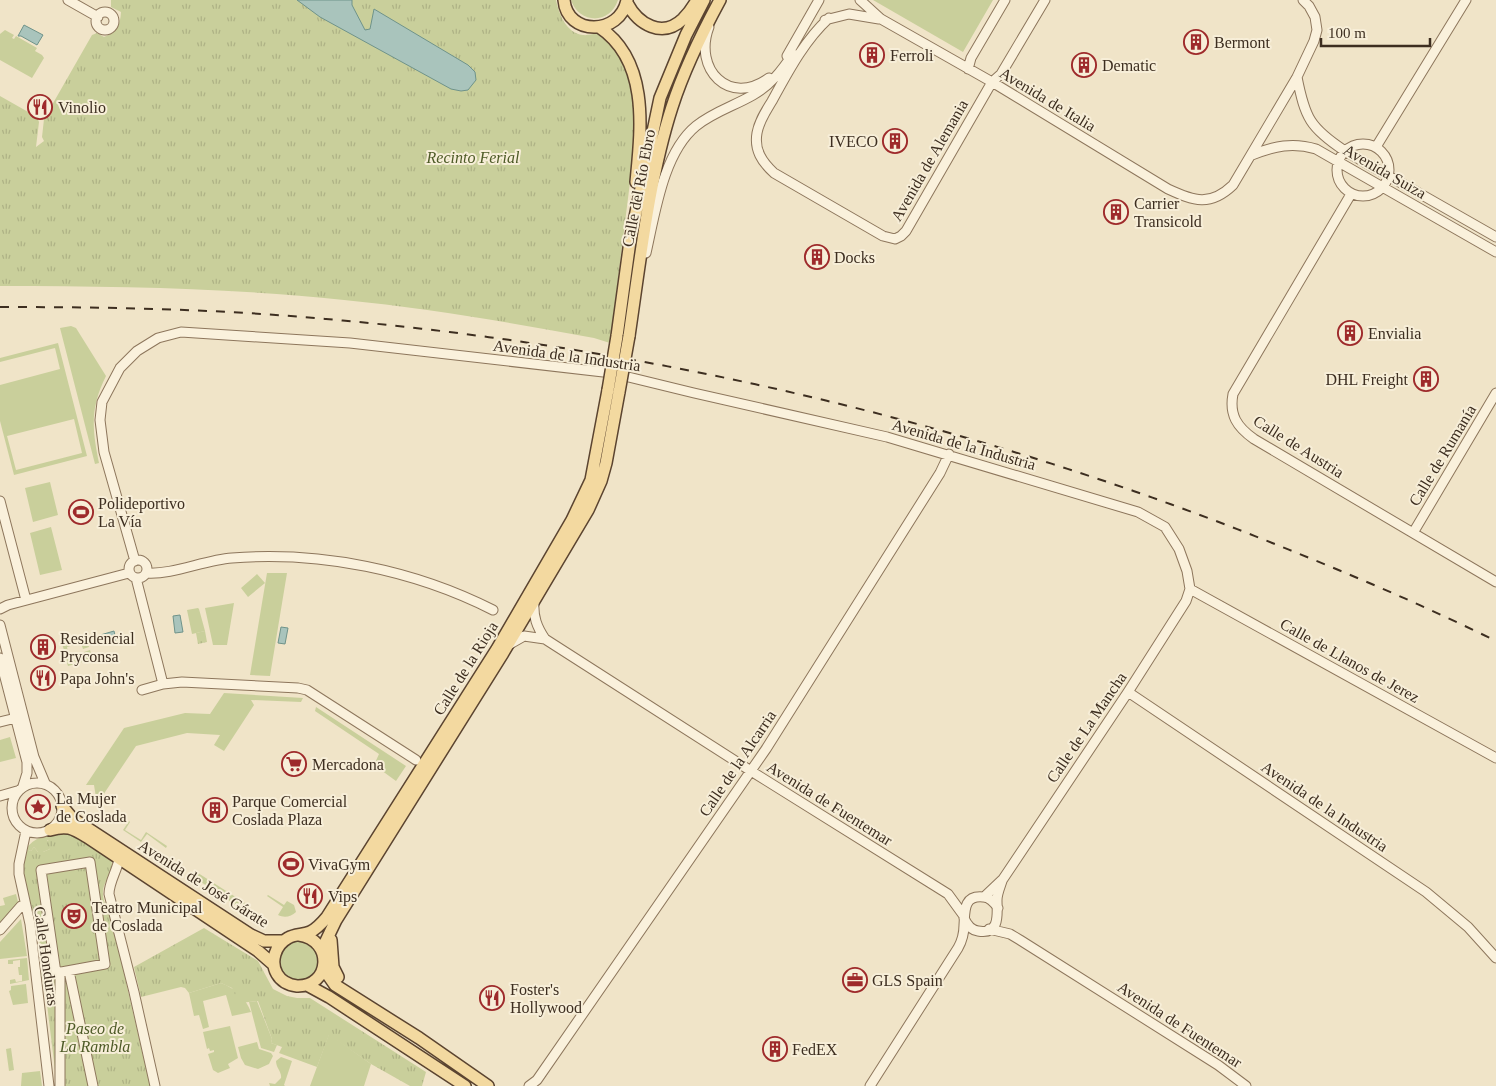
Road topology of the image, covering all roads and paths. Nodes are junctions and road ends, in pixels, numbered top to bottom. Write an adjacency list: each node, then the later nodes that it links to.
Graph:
1 (68, 0): 13 (street)
2 (564, 0): 16 (main road)
3 (697, 0): 12 (main road)
4 (704, 0): 28 (main road, Calle del Río Ebro)
5 (721, 0): 6 (street); 30 (main road, Calle del Río Ebro)
6 (819, 0)
7 (860, 0): 15 (street)
8 (1005, 0): 17 (street)
9 (1045, 0): 19 (street, Avenida de Alemania)
10 (1303, 0): 18 (street)
11 (1466, 0): 20 (street)
12 (627, 1): 16 (main road)
13 (98, 17)
14 (829, 18): 15 (street); 19 (street, Avenida de Alemania); 30 (street)
15 (881, 19): 17 (street, Avenida de Italia)
16 (599, 28): 28 (main road)
17 (968, 69): 19 (street, Avenida de Italia)
18 (1297, 77): 21 (street, Avenida Suiza); 22 (street)
19 (992, 82): 22 (street, Avenida de Italia)
20 (1376, 147): 21 (street); 24 (street)
21 (1345, 151): 23 (street); 24 (street, Avenida Suiza)
22 (1252, 155): 23 (street, Avenida Suiza)
23 (1338, 161): 25 (street, Avenida Suiza); 26 (street)
24 (1389, 176): 25 (street); 27 (street, Avenida Suiza)
25 (1383, 188): 26 (street); 29 (street, Avenida Suiza)
26 (1351, 194): 36 (street, Calle de Austria)
27 (1496, 238)
28 (630, 241): 31 (main road, Calle del Río Ebro)
29 (1496, 252)
30 (638, 279): 31 (main road, Calle del Río Ebro)
31 (623, 336): 32 (main road, Calle del Río Ebro, bridge)
32 (613, 391): 43 (main road, Calle de la Rioja); 76 (main road, Calle de la Rioja)
33 (1496, 393): 36 (street, Calle de Rumanía)
34 (949, 454): 37 (street, Avenida de la Industria); 41 (street, Avenida de la Industria); 57 (street, Calle de la Alcarria)
35 (0, 501): 42 (street)
36 (1413, 533): 40 (street, Calle de Austria)
37 (135, 561): 38 (street); 39 (street)
38 (146, 573): 39 (street); 45 (street)
39 (133, 576): 42 (street); 50 (street)
40 (1496, 582)
41 (1190, 590): 52 (street, Calle de La Mancha); 55 (street, Calle de Llanos de Jerez)
42 (26, 600): 44 (street)
43 (534, 601): 47 (street, Avenida de Fuentemar); 48 (main road, Calle de la Rioja)
44 (0, 609)
45 (493, 610)
46 (0, 625): 58 (street)
47 (546, 639): 48 (street, Avenida de Fuentemar); 57 (street, Avenida de Fuentemar)
48 (508, 645): 73 (main road, Calle de la Rioja)
49 (0, 658): 53 (street)
50 (164, 684): 51 (street); 56 (street)
51 (142, 690)
52 (1128, 692): 67 (street, Calle de La Mancha); 80 (street, Avenida de la Industria)
53 (16, 718): 54 (street); 59 (street)
54 (0, 722)
55 (1496, 758)
56 (416, 760)
57 (751, 771): 68 (street, Avenida de Fuentemar); 86 (street, Calle de la Alcarria)
58 (45, 784): 59 (street); 63 (street)
59 (20, 788): 60 (street); 62 (street)
60 (0, 796)
61 (0, 800): 62 (street)
62 (11, 805): 65 (street)
63 (62, 806): 64 (street); 78 (main road, Avenida de José Gárate)
64 (50, 830): 65 (street); 66 (main road, Avenida de José Gárate)
65 (26, 831): 87 (street, Calle Honduras)
66 (119, 859): 82 (main road, Avenida de José Gárate); 90 (street)
67 (1003, 879): 69 (street, Calle de La Mancha); 71 (street, Calle de La Mancha)
68 (948, 894): 69 (street, Avenida de Fuentemar); 72 (street, Avenida de Fuentemar)
69 (980, 897): 71 (street); 72 (street)
70 (21, 906): 74 (street)
71 (998, 912): 75 (street); 77 (street, Avenida de Fuentemar)
72 (964, 917): 75 (street); 79 (street)
73 (336, 920): 81 (main road, Calle de la Rioja); 85 (main road, Calle de la Rioja)
74 (0, 930)
75 (984, 930): 77 (street, Avenida de Fuentemar); 79 (street)
76 (300, 935): 78 (main road); 81 (main road)
77 (1020, 940): 95 (street, Avenida de Fuentemar)
78 (283, 941): 82 (main road)
79 (958, 948): 94 (street)
80 (1496, 958)
81 (324, 960): 84 (main road); 85 (main road)
82 (274, 965): 84 (main road)
83 (64, 971): 83 (street); 88 (street); 89 (street)
84 (307, 984): 91 (main road)
85 (419, 1038): 92 (main road)
86 (536, 1083): 93 (street, Calle de la Alcarria)
87 (49, 1086)
88 (60, 1086)
89 (94, 1086)
90 (155, 1086)
91 (466, 1086)
92 (488, 1086)
93 (528, 1086)
94 (870, 1086)
95 (1246, 1086)

